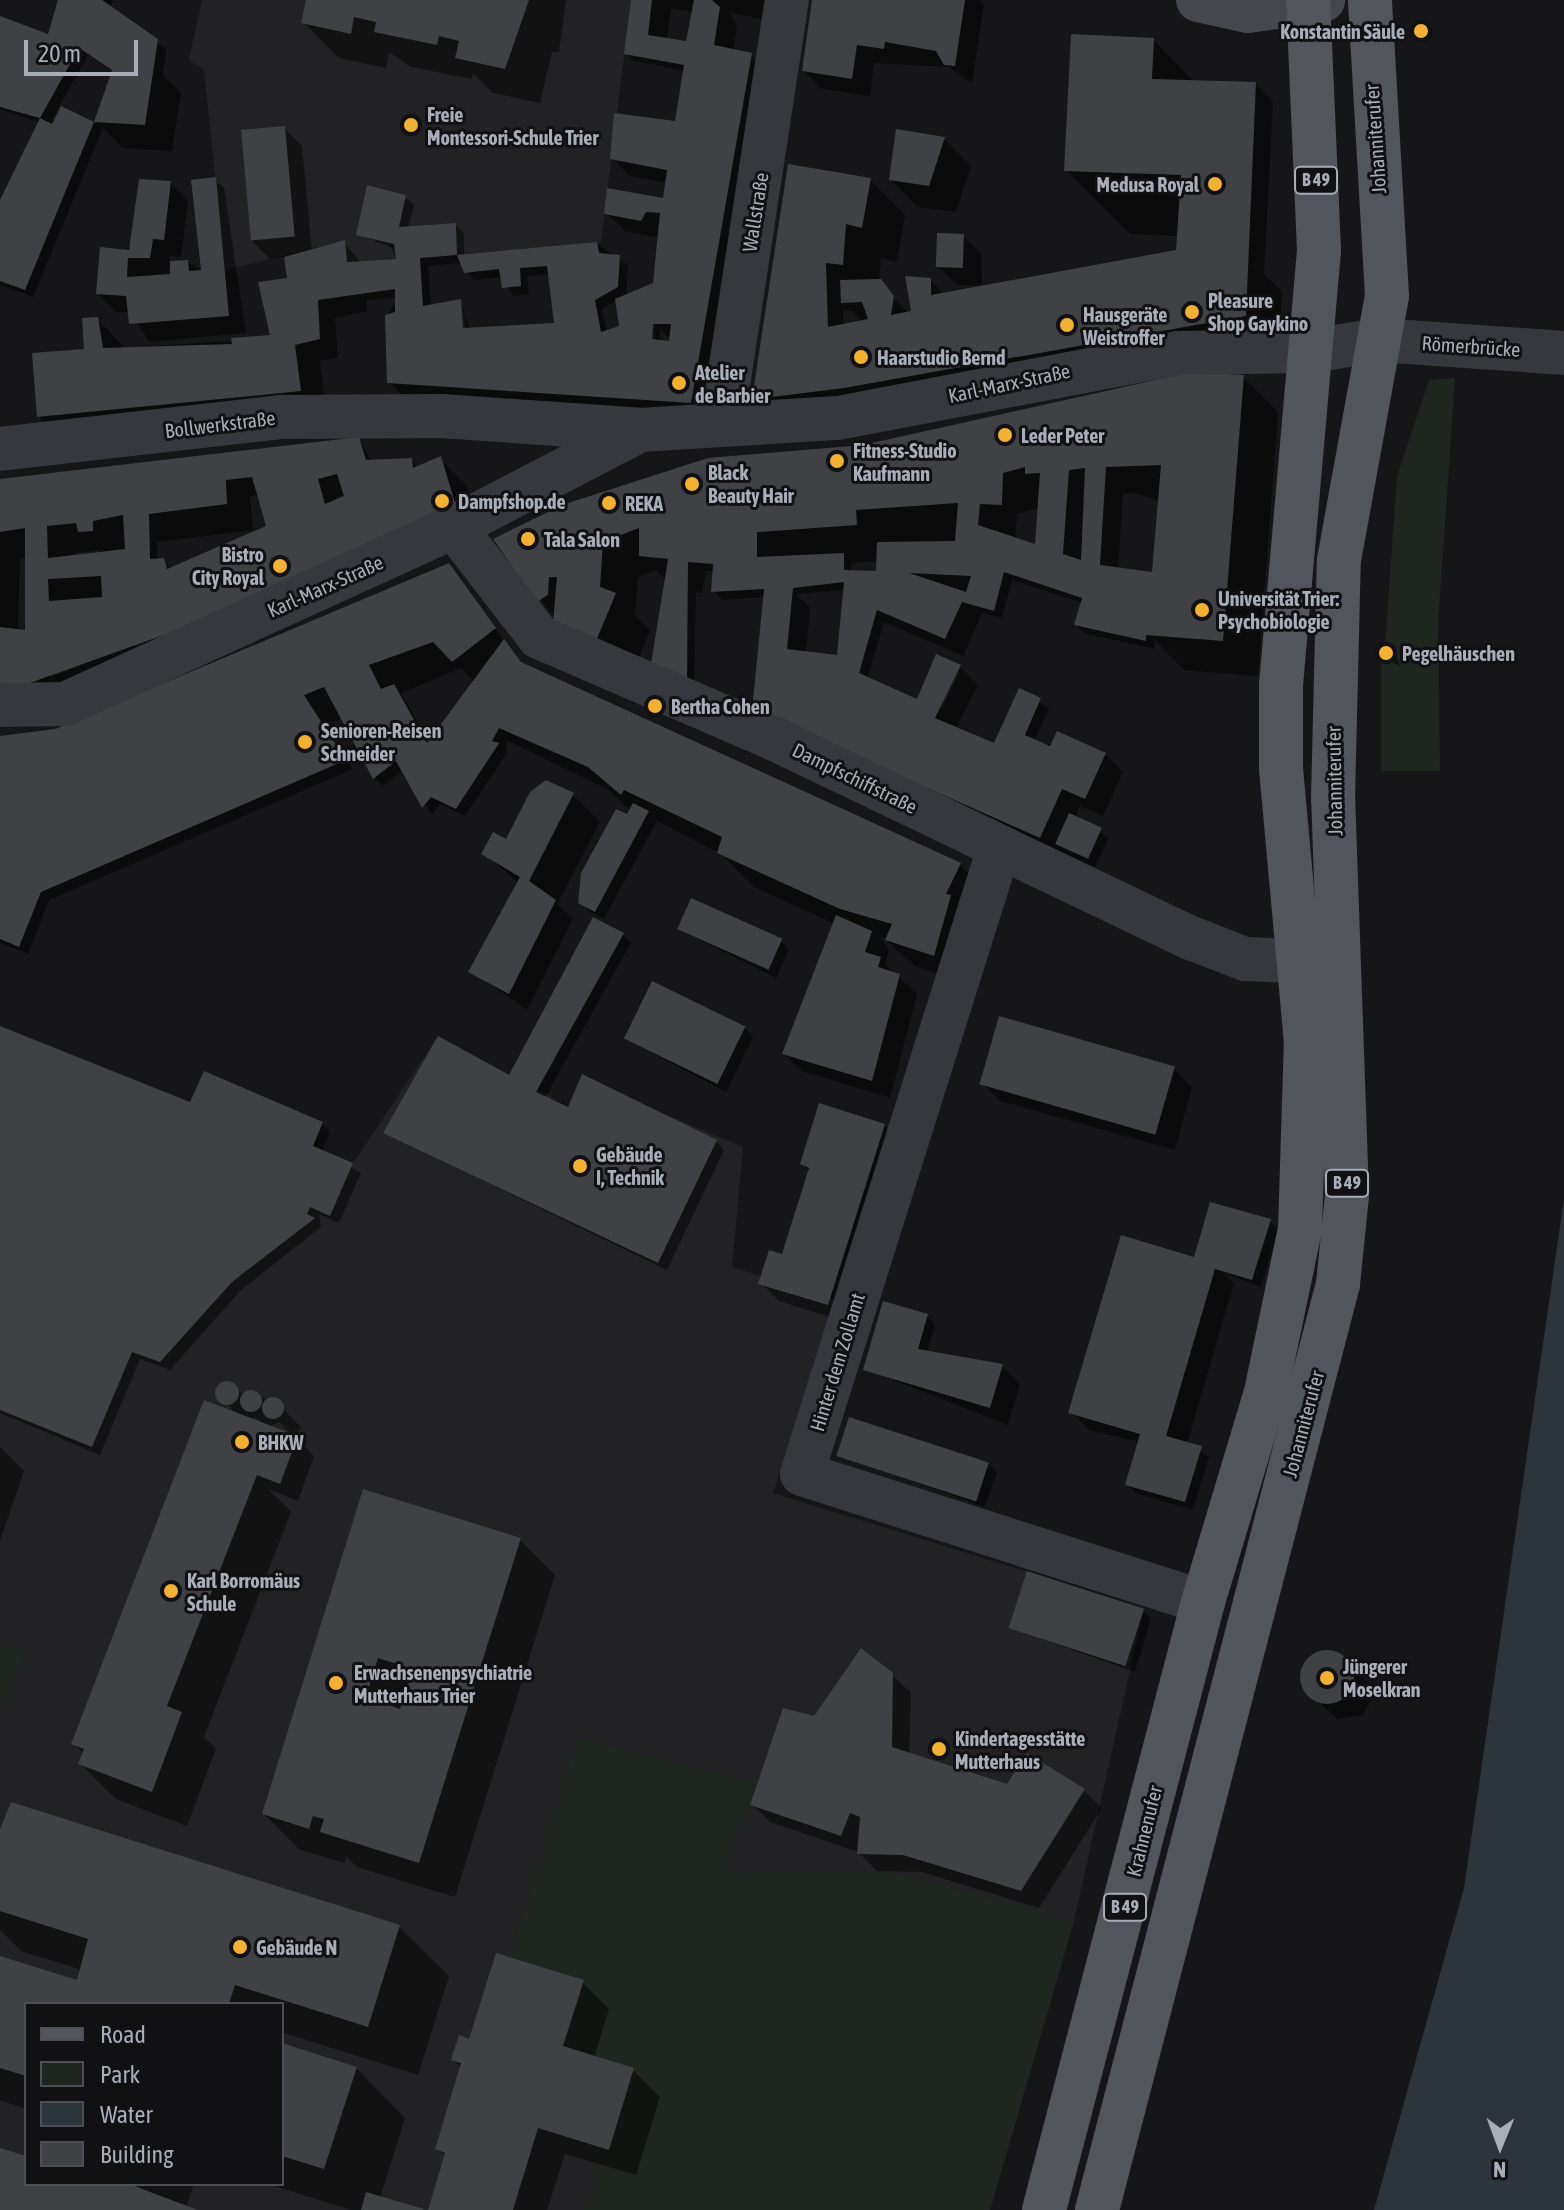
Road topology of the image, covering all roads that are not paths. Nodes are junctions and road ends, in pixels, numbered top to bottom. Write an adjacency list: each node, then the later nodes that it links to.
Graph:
1 (787, 0): 9 (street, Wallstraße)
2 (1198, 0): 4 (main road)
3 (1370, 0): 5 (main road, Johanniterufer / B 49)
4 (1313, 3): 6 (main road, B 49)
5 (1379, 340): 6 (street, Karl-Marx-Straße); 7 (street, Römerbrücke); 15 (main road, Johanniterufer / B 49)
6 (1311, 351): 9 (street, Karl-Marx-Straße); 16 (main road, B 49)
7 (1564, 353)
8 (442, 416): 10 (street, Karl-Marx-Straße); 11 (street, Bollwerkstraße)
9 (722, 424): 10 (street, Karl-Marx-Straße)
10 (640, 430): 12 (street, Karl-Marx-Straße)
11 (0, 449)
12 (454, 527): 13 (street, Karl-Marx-Straße); 14 (street, Dampfschiffstraße)
13 (0, 705)
14 (999, 848): 16 (street, Dampfschiffstraße); 17 (street, Hinter dem Zollamt)
15 (1339, 922): 16 (main road); 18 (main road, Johanniterufer / B 49)
16 (1300, 961): 17 (main road, Krahnenufer / B 49)
17 (1203, 1602): 18 (main road); 19 (main road, Krahnenufer / B 49)
18 (1228, 1707): 20 (main road, B 49)
19 (1044, 2210)
20 (1097, 2210)

